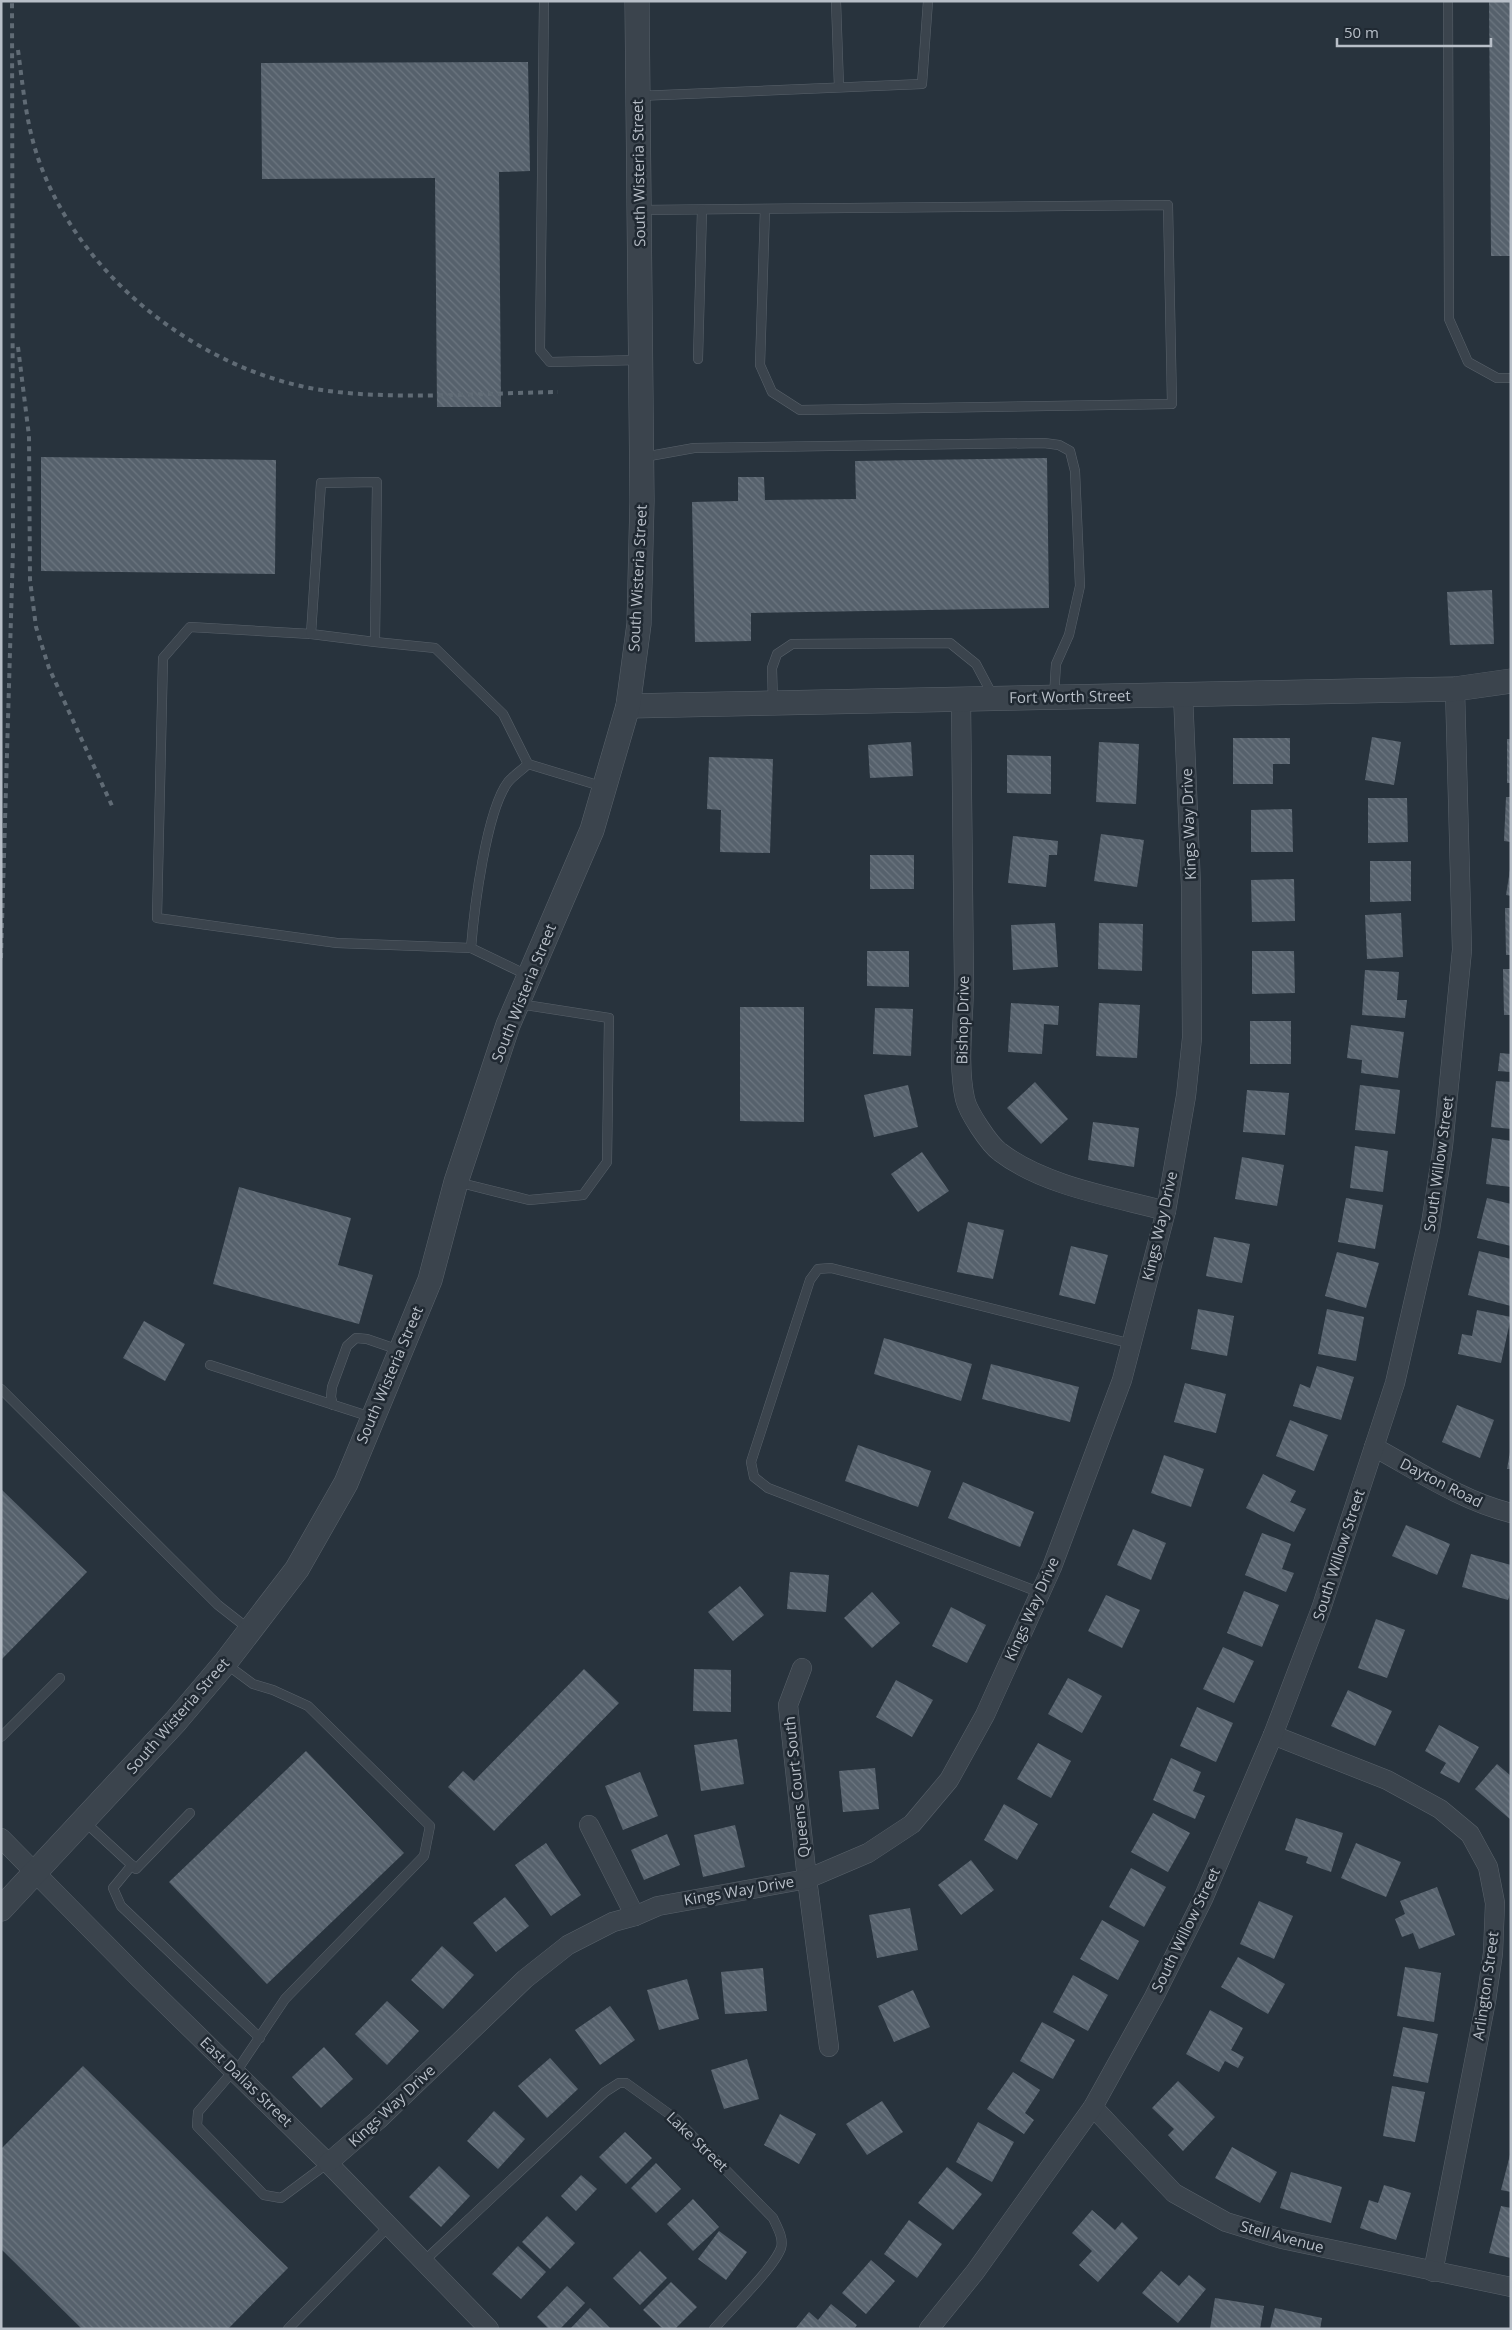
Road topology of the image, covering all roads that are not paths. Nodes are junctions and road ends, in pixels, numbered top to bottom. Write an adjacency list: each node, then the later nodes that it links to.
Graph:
1 (544, 1): 12 (lane)
2 (637, 1): 7 (street, South Wisteria Street)
3 (836, 1): 6 (lane)
4 (928, 1): 6 (lane)
5 (1448, 1): 13 (lane)
6 (838, 87): 7 (lane)
7 (638, 96): 9 (street, South Wisteria Street)
8 (764, 209): 8 (lane); 10 (lane)
9 (639, 210): 10 (lane); 12 (street, South Wisteria Street)
10 (702, 210): 11 (lane)
11 (698, 359)
12 (640, 360): 14 (street, South Wisteria Street)
13 (1511, 378)
14 (642, 458): 20 (lane); 24 (street, South Wisteria Street)
15 (311, 634): 16 (lane); 16 (lane); 27 (lane)
16 (374, 642): 25 (lane)
17 (1511, 681): 18 (street, Fort Worth Street)
18 (1455, 688): 19 (street, Fort Worth Street); 38 (street, South Willow Street)
19 (1183, 694): 20 (street, Fort Worth Street); 31 (street, Kings Way Drive)
20 (1054, 697): 21 (street, Fort Worth Street)
21 (994, 698): 22 (street, Fort Worth Street); 23 (lane)
22 (961, 699): 23 (street, Fort Worth Street); 31 (street, Bishop Drive)
23 (773, 703): 24 (street, Fort Worth Street)
24 (628, 706): 26 (street, South Wisteria Street)
25 (528, 764): 26 (lane); 27 (lane)
26 (605, 787): 28 (street, South Wisteria Street)
27 (471, 948): 28 (lane)
28 (529, 976): 29 (street, South Wisteria Street)
29 (517, 1004): 30 (street, South Wisteria Street); 30 (lane)
30 (456, 1182): 33 (street, South Wisteria Street)
31 (1166, 1211): 32 (street, Kings Way Drive)
32 (1132, 1344): 40 (street, Kings Way Drive); 40 (lane)
33 (400, 1350): 36 (lane); 37 (street, South Wisteria Street)
34 (210, 1365): 36 (lane)
35 (1, 1389): 41 (lane)
36 (334, 1405): 37 (lane)
37 (372, 1417): 41 (street, South Wisteria Street)
38 (1374, 1448): 39 (street, Dayton Road); 45 (street, South Willow Street)
39 (1511, 1513)
40 (1041, 1592): 53 (street, Kings Way Drive)
41 (250, 1630): 42 (street, South Wisteria Street)
42 (225, 1663): 48 (street, South Wisteria Street); 56 (lane)
43 (802, 1668): 53 (street, Queens Court South)
44 (60, 1678): 46 (lane)
45 (1272, 1736): 59 (street, South Willow Street); 63 (street, Arlington Street)
46 (1, 1737)
47 (190, 1813): 51 (lane)
48 (84, 1821): 51 (lane); 52 (street, South Wisteria Street)
49 (589, 1825): 55 (street)
50 (1, 1838): 52 (street, East Dallas Street)
51 (132, 1865): 56 (lane)
52 (36, 1873): 54 (street, South Wisteria Street); 58 (street, East Dallas Street)
53 (807, 1879): 55 (street, Kings Way Drive); 57 (street, Queens Court South)
54 (1, 1909)
55 (635, 1916): 60 (street, Kings Way Drive)
56 (260, 2038): 58 (lane)
57 (829, 2047)
58 (235, 2071): 60 (street, East Dallas Street); 60 (lane)
59 (1093, 2107): 63 (street, Stell Avenue); 68 (street, South Willow Street)
60 (328, 2163): 61 (street, East Dallas Street)
61 (389, 2226): 62 (street, East Dallas Street); 65 (lane)
62 (422, 2262): 66 (street, East Dallas Street); 67 (lane, Lake Street)
63 (1433, 2272): 64 (street, Stell Avenue)
64 (1511, 2287)
65 (288, 2329)
66 (489, 2329)
67 (714, 2329)
68 (929, 2329)

